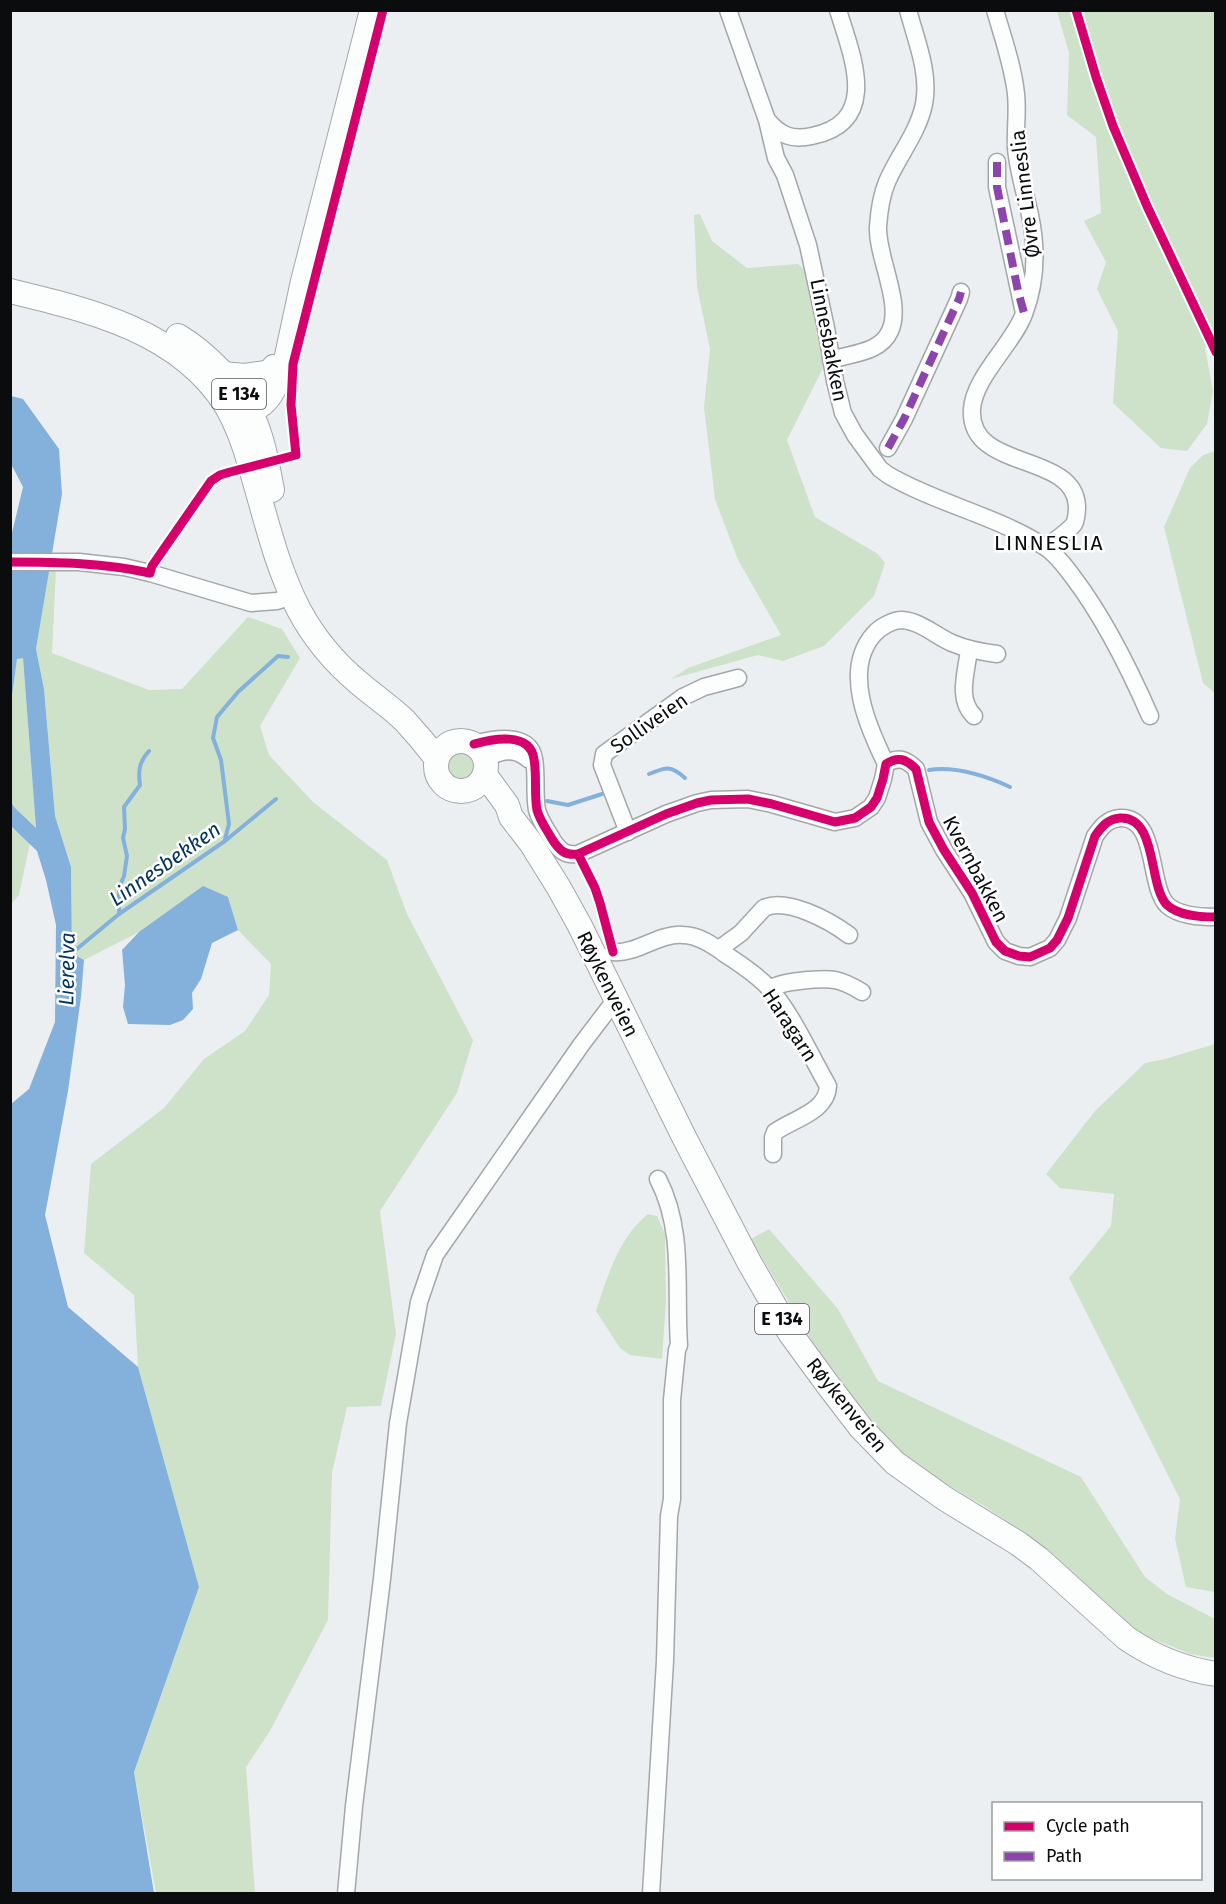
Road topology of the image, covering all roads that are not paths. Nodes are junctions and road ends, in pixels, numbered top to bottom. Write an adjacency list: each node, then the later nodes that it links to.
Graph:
1 (370, 10): 14 (main road)
2 (728, 10): 6 (street, Linnesbakken)
3 (838, 10): 7 (street)
4 (908, 10): 15 (street)
5 (995, 10): 13 (street, Øvre Linneslia)
6 (767, 120): 7 (street); 9 (street, Linnesbakken)
7 (797, 138): 9 (street)
8 (997, 162): 13 (street)
9 (784, 175): 15 (street, Linnesbakken)
10 (10, 291): 12 (highway, Røykenveien / E 134)
11 (961, 292): 19 (street)
12 (88, 310): 17 (highway, Røykenveien / E 134); 18 (highway, Røykenveien / E 134)
13 (1024, 313): 20 (street, Øvre Linneslia)
14 (286, 342): 16 (main road); 18 (main road)
15 (831, 360): 20 (street, Linnesbakken)
16 (266, 373): 17 (highway, E 134); 18 (main road)
17 (223, 374): 18 (highway, Røykenveien / E 134)
18 (242, 409): 22 (highway, Røykenveien / E 134)
19 (888, 448)
20 (1046, 547): 27 (street, Linnesbakken)
21 (10, 562): 22 (street)
22 (292, 596): 28 (highway, Røykenveien / E 134)
23 (969, 649): 24 (street); 26 (street); 29 (street)
24 (997, 654)
25 (738, 678): 30 (street, Solliveien)
26 (974, 716)
27 (1150, 716)
28 (467, 762): 30 (street); 37 (highway, Røykenveien / E 134)
29 (886, 764): 30 (street); 31 (street, Kvernbakken)
30 (628, 832)
31 (1215, 917)
32 (849, 935): 33 (street)
33 (719, 949): 34 (street, Haragarn); 35 (street, Haragarn)
34 (613, 952)
35 (770, 989): 36 (street); 38 (street, Haragarn)
36 (862, 992)
37 (616, 999): 40 (highway, Røykenveien / E 134); 41 (street)
38 (773, 1154)
39 (658, 1179): 42 (street)
40 (1215, 1674)
41 (346, 1893)
42 (651, 1893)

